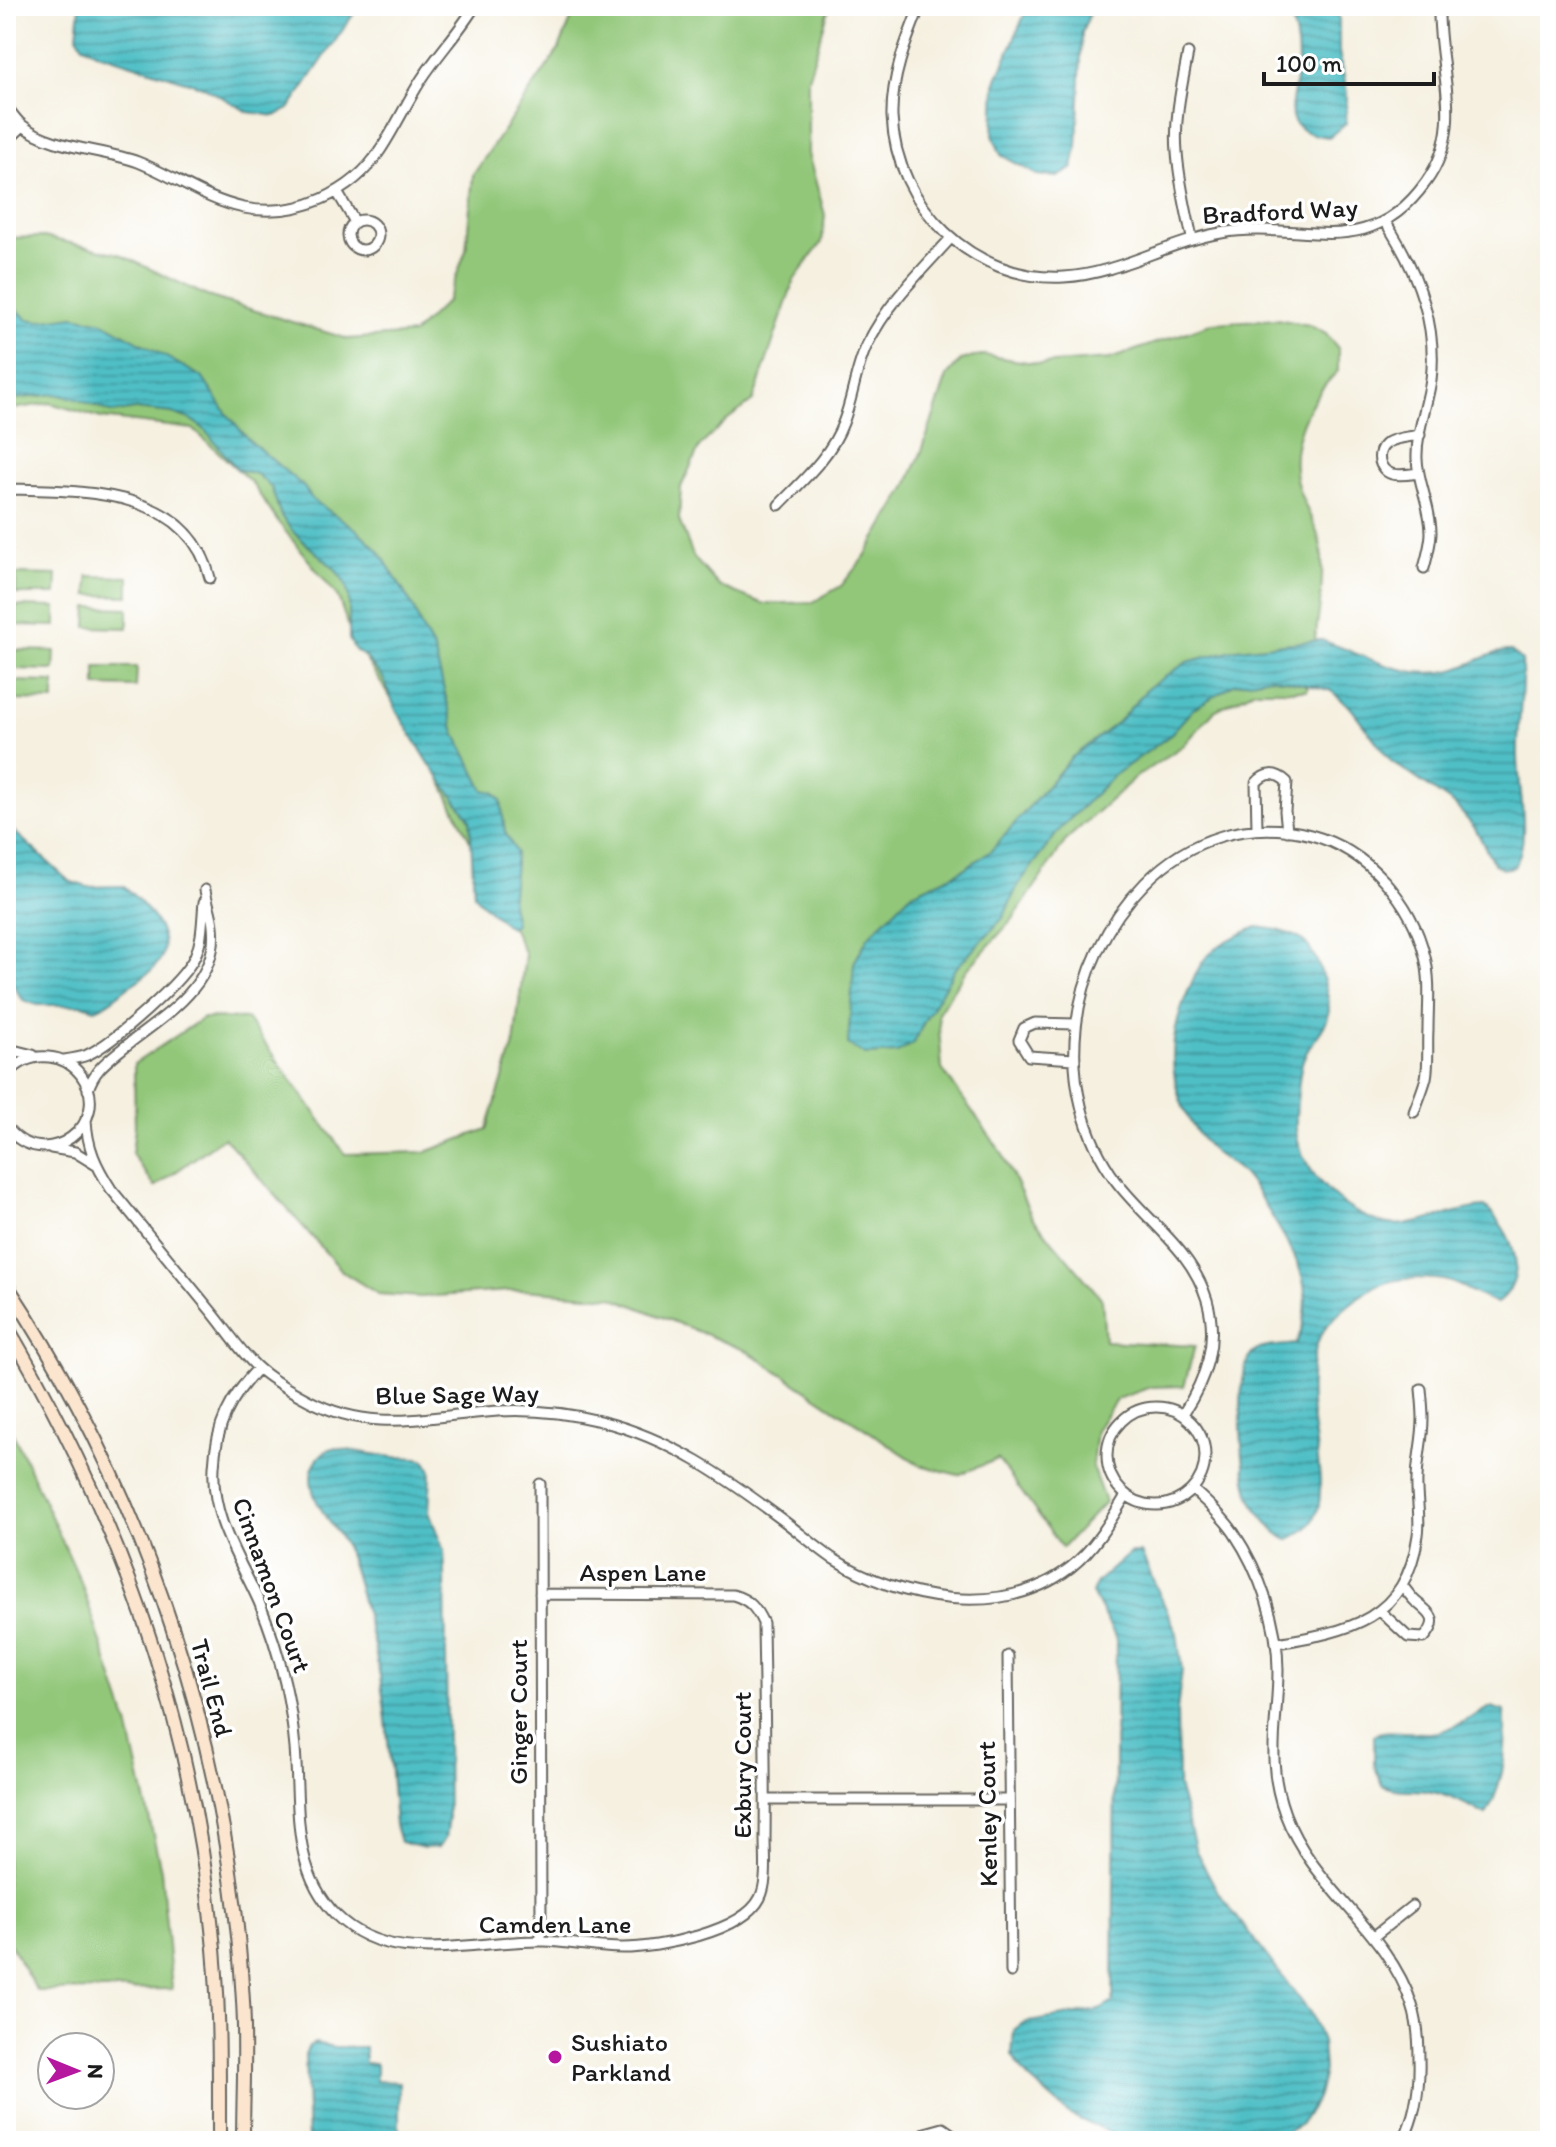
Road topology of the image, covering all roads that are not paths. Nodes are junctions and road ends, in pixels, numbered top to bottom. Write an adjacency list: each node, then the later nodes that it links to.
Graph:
1 (475, 6): 8 (street)
2 (920, 6): 11 (street, Bradford Way)
3 (1439, 6): 10 (street)
4 (1188, 53): 12 (street)
5 (6, 106): 6 (street)
6 (23, 126): 7 (street); 8 (street)
7 (6, 142)
8 (337, 192): 9 (street)
9 (355, 222)
10 (1386, 223): 12 (street, Bradford Way); 13 (street)
11 (951, 238): 12 (street, Bradford Way); 16 (street)
12 (1192, 238)
13 (1420, 435): 14 (street); 14 (street)
14 (1419, 473): 17 (street)
15 (6, 489): 18 (street)
16 (779, 505)
17 (1424, 568)
18 (210, 578)
19 (1257, 829): 20 (street); 20 (street); 21 (street)
20 (1287, 831): 28 (street)
21 (1075, 1024): 24 (street); 24 (street)
22 (6, 1044): 23 (street)
23 (44, 1056): 25 (street); 26 (street)
24 (1074, 1059): 39 (street)
25 (63, 1060): 27 (street); 27 (street)
26 (6, 1077)
27 (88, 1090): 29 (street, Blue Sage Way)
28 (1414, 1112)
29 (86, 1119): 33 (street); 34 (street, Blue Sage Way)
30 (6, 1126): 32 (street)
31 (8, 1143): 32 (street)
32 (24, 1143): 33 (street)
33 (46, 1147): 34 (street)
34 (96, 1165): 37 (street, Blue Sage Way)
35 (6, 1284): 58 (street, Trail End)
36 (6, 1325): 57 (street, Trail End)
37 (258, 1368): 42 (street, Blue Sage Way); 52 (street, Cinnamon Court)
38 (1421, 1389): 43 (street)
39 (1183, 1414): 41 (street); 42 (street)
40 (540, 1484): 44 (street, Ginger Court)
41 (1193, 1490): 42 (street); 47 (street)
42 (1126, 1495)
43 (1402, 1585): 46 (street); 46 (street)
44 (540, 1594): 45 (street, Aspen Lane); 55 (street, Ginger Court)
45 (746, 1599): 49 (street, Exbury Court)
46 (1380, 1611): 47 (street)
47 (1277, 1643): 54 (street)
48 (1008, 1656): 50 (street, Kenley Court)
49 (766, 1800): 50 (street); 53 (street, Exbury Court)
50 (1009, 1800): 56 (street, Kenley Court)
51 (1412, 1906): 54 (street)
52 (337, 1915): 55 (street, Camden Lane)
53 (730, 1923): 55 (street, Camden Lane)
54 (1373, 1937): 61 (street)
55 (541, 1941)
56 (1011, 1972)
57 (219, 2141)
58 (243, 2141)
59 (920, 2141): 60 (street)
60 (962, 2141)
61 (1403, 2141)

